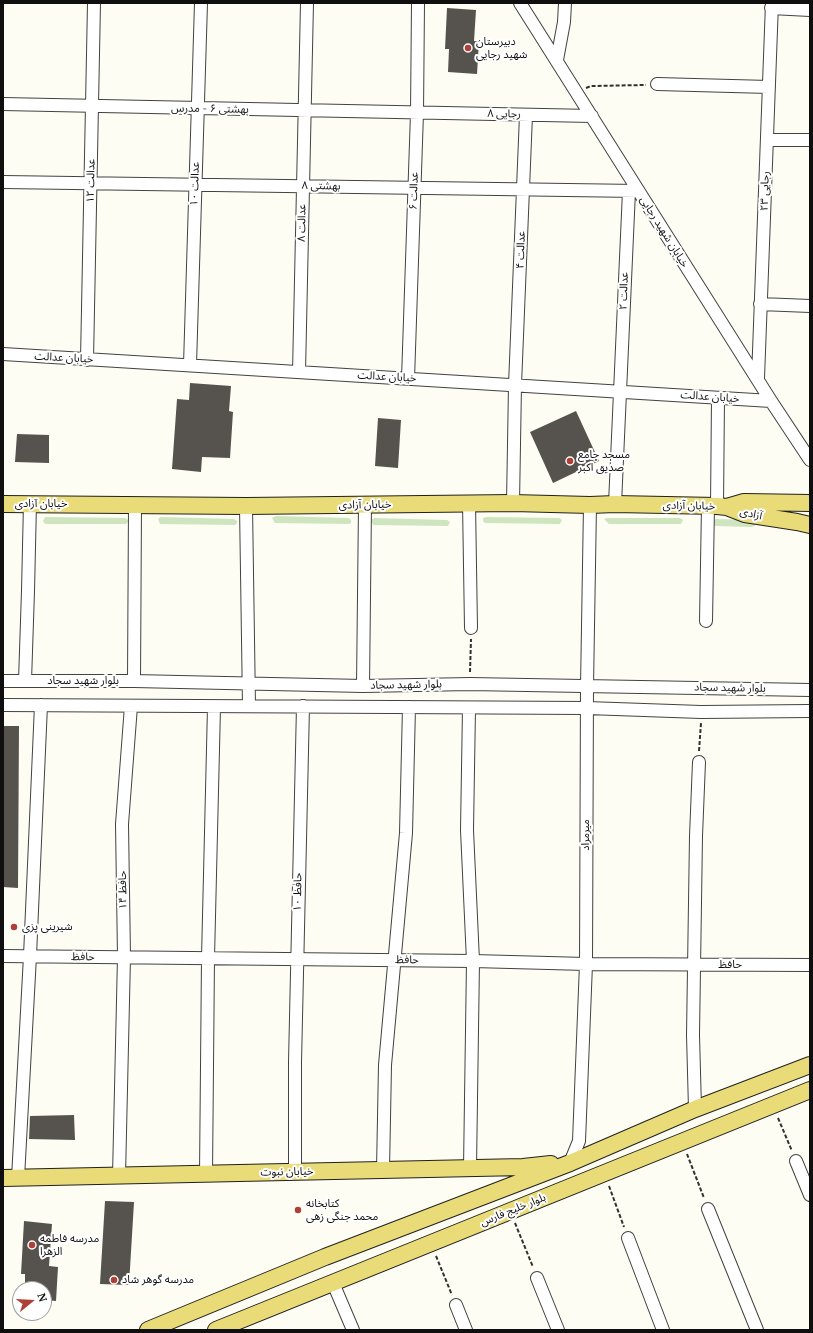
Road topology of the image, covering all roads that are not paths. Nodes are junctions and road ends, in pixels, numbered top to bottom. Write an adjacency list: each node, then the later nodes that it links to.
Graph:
1 (94, 3): 13 (street, عدالت ۱۲)
2 (201, 3): 14 (street, عدالت ۱۰)
3 (307, 3): 15 (street, عدالت ۸)
4 (418, 3): 16 (street, عدالت ۶)
5 (520, 3): 9 (street, خیابان شهید رجایی)
6 (565, 3): 9 (street)
7 (772, 6): 8 (street); 11 (street, رجایی ۲۳)
8 (810, 10)
9 (557, 60): 18 (street, خیابان شهید رجایی)
10 (657, 84): 11 (street)
11 (769, 87): 19 (street, رجایی ۲۳)
12 (3, 104): 13 (street, بهشتی ۶ - مدرس)
13 (92, 106): 14 (street, بهشتی ۶ - مدرس); 22 (street, عدالت ۱۲)
14 (198, 108): 15 (street, بهشتی ۶ - مدرس); 23 (street, عدالت ۱۰)
15 (305, 110): 16 (street, بهشتی ۶ - مدرس); 24 (street, عدالت ۸)
16 (417, 113): 17 (street, رجایی ۸); 25 (street, عدالت ۶)
17 (526, 115): 18 (street, رجایی ۸); 26 (street, عدالت ۴)
18 (592, 116): 27 (street, خیابان شهید رجایی)
19 (767, 140): 20 (street); 28 (street, رجایی ۲۳)
20 (810, 140)
21 (3, 182): 22 (street, بهشتی ۸)
22 (91, 183): 23 (street, بهشتی ۸); 31 (street, عدالت ۱۲)
23 (195, 184): 24 (street, بهشتی ۸); 32 (street, عدالت ۱۰)
24 (303, 186): 25 (street, بهشتی ۸); 33 (street, عدالت ۸)
25 (414, 188): 26 (street, بهشتی ۸); 34 (street, عدالت ۶)
26 (523, 189): 27 (street, بهشتی ۸); 36 (street, عدالت ۴)
27 (633, 191): 35 (street, خیابان شهید رجایی); 37 (street, عدالت ۲)
28 (760, 304): 29 (street); 35 (street, رجایی ۲۳)
29 (810, 306)
30 (3, 354): 31 (street, خیابان عدالت)
31 (87, 360): 32 (street, خیابان عدالت)
32 (190, 365): 33 (street, خیابان عدالت)
33 (299, 372): 34 (street, خیابان عدالت)
34 (408, 378): 36 (street, خیابان عدالت)
35 (758, 378): 39 (street, خیابان شهید رجایی)
36 (515, 385): 37 (street, خیابان عدالت); 43 (street, عدالت ۴)
37 (620, 391): 38 (street, خیابان عدالت); 46 (street, عدالت ۲)
38 (718, 398): 39 (street, خیابان عدالت); 51 (street)
39 (771, 401): 40 (street, خیابان شهید رجایی)
40 (810, 460)
41 (810, 502): 51 (main road, آزادی)
42 (469, 503): 43 (main road, خیابان آزادی); 48 (main road, خیابان آزادی); 54 (street)
43 (512, 503): 49 (main road, خیابان آزادی)
44 (3, 504): 45 (main road, خیابان آزادی)
45 (30, 504): 47 (main road, خیابان آزادی); 56 (street)
46 (615, 504): 49 (main road, خیابان آزادی); 51 (main road, خیابان آزادی)
47 (135, 505): 50 (main road, خیابان آزادی); 57 (street)
48 (365, 505): 50 (main road, خیابان آزادی); 59 (street)
49 (590, 505): 60 (street, میرمراد)
50 (246, 506): 58 (street)
51 (717, 506): 52 (main road, آزادی); 53 (street)
52 (810, 525)
53 (706, 621)
54 (471, 628)
55 (3, 680): 56 (street, بلوار شهید سجاد)
56 (25, 681): 57 (street, بلوار شهید سجاد)
57 (134, 681): 58 (street, بلوار شهید سجاد)
58 (249, 683): 59 (street, بلوار شهید سجاد); 65 (street)
59 (363, 686): 60 (street, بلوار شهید سجاد)
60 (587, 687): 61 (street, بلوار شهید سجاد); 70 (street, میرمراد)
61 (810, 690)
62 (3, 705): 63 (street, بلوار شهید سجاد)
63 (41, 705): 64 (street, بلوار شهید سجاد); 74 (street)
64 (131, 706): 67 (street, بلوار شهید سجاد); 75 (street, حافظ ۱۴)
65 (249, 706): 66 (street, بلوار شهید سجاد); 67 (street, بلوار شهید سجاد)
66 (303, 706): 68 (street, بلوار شهید سجاد); 77 (street, حافظ ۱۰)
67 (214, 707): 76 (street)
68 (409, 707): 69 (street, بلوار شهید سجاد); 78 (street)
69 (469, 708): 70 (street, بلوار شهید سجاد); 79 (street)
70 (587, 708): 71 (street, بلوار شهید سجاد); 80 (street, میرمراد)
71 (810, 711)
72 (699, 762): 81 (street)
73 (3, 956): 74 (street, حافظ)
74 (30, 956): 75 (street, حافظ); 93 (street)
75 (124, 957): 76 (street, حافظ); 92 (street, حافظ ۱۴)
76 (208, 958): 77 (street, حافظ); 91 (street)
77 (297, 959): 78 (street, حافظ); 90 (street, حافظ ۱۰)
78 (394, 960): 79 (street, حافظ); 89 (street)
79 (473, 961): 80 (street, حافظ); 88 (street)
80 (586, 964): 81 (street, حافظ); 87 (street, میرمراد)
81 (694, 965): 82 (street, حافظ); 85 (street)
82 (810, 965)
83 (810, 1065): 85 (main road)
84 (810, 1090): 94 (main road, بلوار خلیج فارس)
85 (695, 1109): 87 (main road)
86 (796, 1161): 95 (street)
87 (570, 1163): 88 (main road, خیابان نبوت); 94 (main road); 101 (main road)
88 (470, 1168): 89 (main road, خیابان نبوت)
89 (383, 1170): 90 (main road, خیابان نبوت)
90 (295, 1172): 91 (main road, خیابان نبوت)
91 (206, 1174): 92 (main road, خیابان نبوت)
92 (119, 1176): 93 (main road, خیابان نبوت)
93 (11, 1178)
94 (579, 1183): 99 (main road, بلوار خلیج فارس)
95 (810, 1195)
96 (708, 1209): 107 (street)
97 (628, 1238): 106 (street)
98 (537, 1278): 105 (street)
99 (333, 1283): 102 (main road, بلوار خلیج فارس); 103 (street)
100 (456, 1305): 104 (street)
101 (148, 1330)
102 (216, 1330)
103 (353, 1330)
104 (466, 1330)
105 (558, 1330)
106 (662, 1330)
107 (757, 1330)

